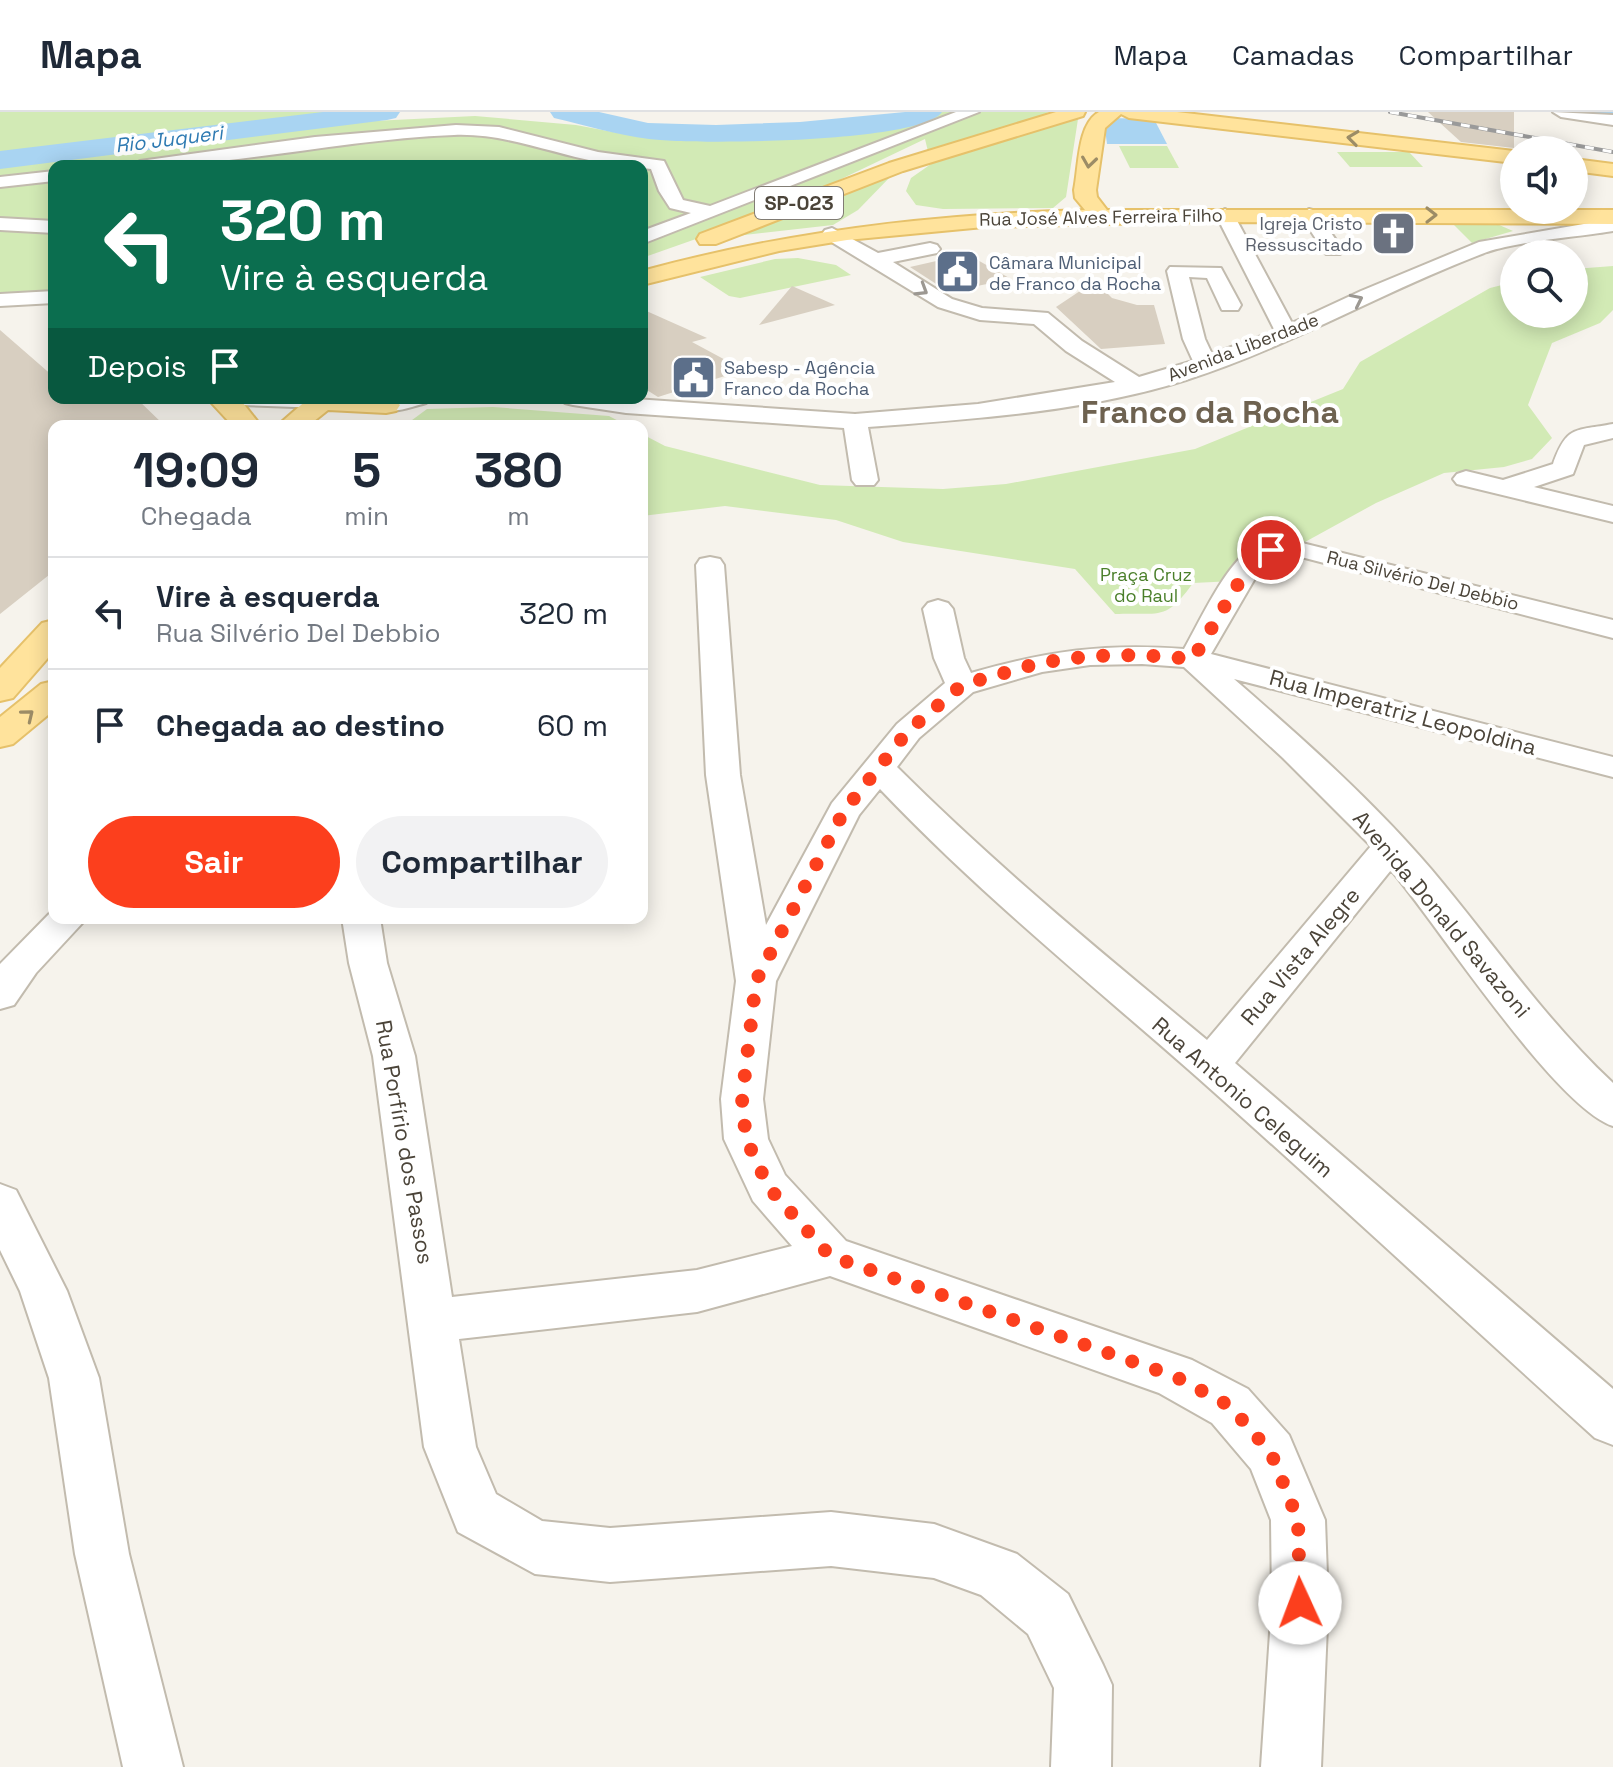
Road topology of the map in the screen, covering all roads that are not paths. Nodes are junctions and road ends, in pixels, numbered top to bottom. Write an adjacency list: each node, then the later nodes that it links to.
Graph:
1 (971, 112): 20 (street)
2 (1076, 112): 9 (main road, SP-023)
3 (1113, 112): 24 (main road, one-way to 24)
4 (1129, 112): 7 (main road, one-way to 4)
5 (1561, 112): 6 (street)
6 (1613, 120)
7 (1455, 145): 8 (main road); 16 (main road)
8 (1500, 154)
9 (926, 157): 26 (main road, SP-023); 32 (main road, SP-023)
10 (188, 160): 11 (street)
11 (620, 160)
12 (648, 164): 20 (street)
13 (1588, 167): 14 (main road)
14 (1613, 170)
15 (48, 177): 17 (street)
16 (1484, 177)
17 (0, 182)
18 (1500, 208): 22 (main road, Rua José Alves Ferreira Filho / SP-023, one-way to 18)
19 (869, 209): 30 (main road, SP-023)
20 (709, 211): 31 (street)
21 (1225, 215): 22 (main road, Rua José Alves Ferreira Filho / SP-023); 24 (main road, Rua José Alves Ferreira Filho / SP-023); 41 (street)
22 (1309, 215): 34 (street)
23 (1588, 215): 25 (main road, Rua José Alves Ferreira Filho / SP-023)
24 (1101, 216): 26 (main road, Rua José Alves Ferreira Filho / SP-023)
25 (1613, 217)
26 (971, 220): 30 (main road, Rua José Alves Ferreira Filho / SP-023)
27 (0, 224): 29 (street)
28 (1613, 225): 41 (street, Avenida Liberdade, one-way to 28)
29 (48, 227)
30 (832, 234): 32 (main road); 35 (street); 37 (main road, Rua José Alves Ferreira Filho / SP-023)
31 (648, 236)
32 (682, 249): 36 (main road, SP-023)
33 (930, 249): 35 (street)
34 (1333, 250)
35 (875, 260): 43 (street, one-way to 43)
36 (648, 262)
37 (648, 276)
38 (48, 297): 39 (street)
39 (0, 300)
40 (1230, 305): 42 (street)
41 (1287, 334): 42 (street, Avenida Liberdade)
42 (1205, 363): 43 (street, Avenida Liberdade)
43 (1136, 385): 51 (street, Avenida Liberdade)
44 (229, 404): 48 (main road)
45 (318, 404): 49 (main road)
46 (391, 404): 50 (main road)
47 (613, 404): 51 (street, Avenida Liberdade)
48 (243, 420)
49 (298, 420)
50 (370, 420)
51 (855, 421): 54 (street)
52 (1613, 431): 55 (street)
53 (1466, 479): 55 (street)
54 (865, 480)
55 (1505, 488): 56 (street)
56 (1613, 514)
57 (710, 565): 72 (street)
58 (938, 609): 63 (street)
59 (1613, 629): 61 (street, Rua Silvério Del Debbio)
60 (45, 639): 62 (street); 64 (main road)
61 (1193, 659): 63 (street, Rua Imperatriz Leopoldina); 68 (street, Rua Imperatriz Leopoldina); 69 (street, Avenida Donald Savazoni)
62 (0, 672)
63 (962, 685): 67 (street)
64 (0, 690)
65 (48, 697): 66 (main road, one-way to 65)
66 (0, 736)
67 (878, 767): 72 (street); 74 (street, Rua Antonio Celeguim)
68 (1613, 767)
69 (1391, 846): 74 (street, Rua Vista Alegre); 75 (street, Avenida Donald Savazoni)
70 (61, 924): 73 (street)
71 (362, 924): 78 (street, Rua Porfírio dos Passos)
72 (756, 981): 77 (street)
73 (0, 995)
74 (1210, 1065): 79 (street, Rua Antonio Celeguim)
75 (1613, 1109)
76 (0, 1203): 80 (street)
77 (830, 1256): 78 (street); 82 (street)
78 (434, 1320): 81 (street, Rua Porfírio dos Passos)
79 (1613, 1421)
80 (153, 1767)
81 (1081, 1767)
82 (1291, 1767)

